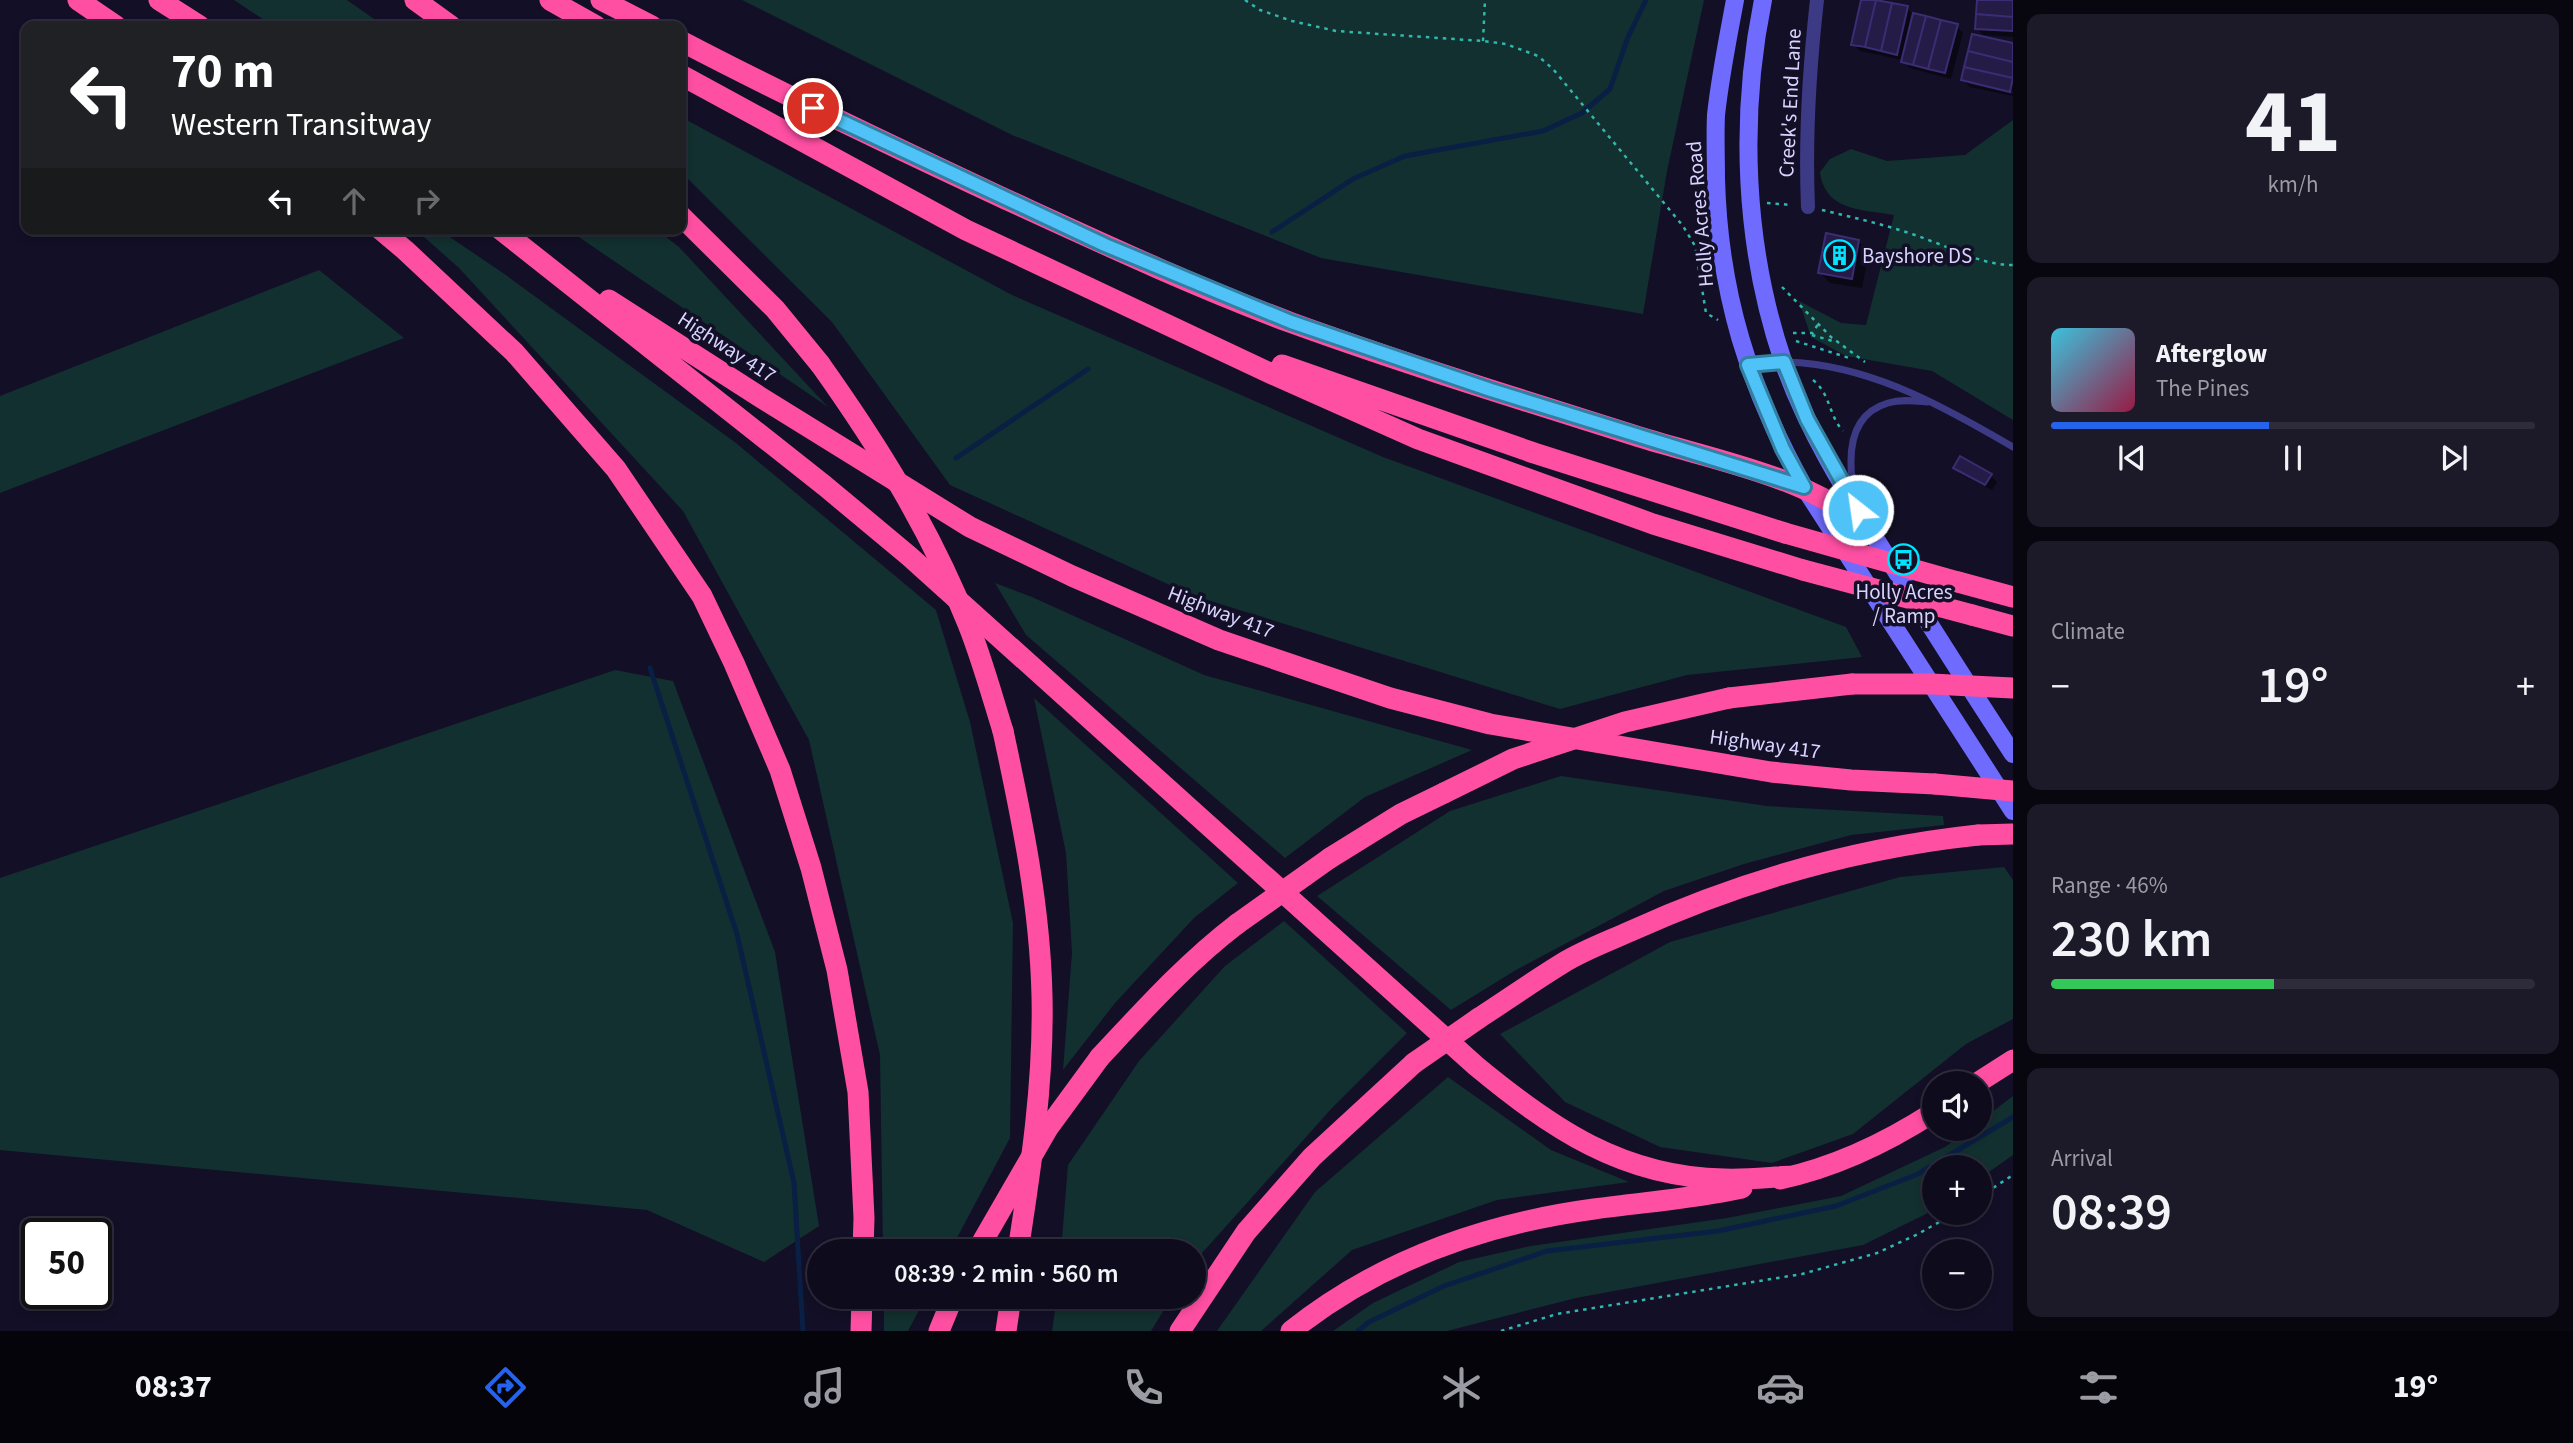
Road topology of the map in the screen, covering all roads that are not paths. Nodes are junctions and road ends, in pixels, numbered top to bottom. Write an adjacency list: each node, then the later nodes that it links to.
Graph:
1 (78, 0): 9 (highway)
2 (159, 0): 10 (highway)
3 (415, 0): 11 (highway)
4 (551, 0): 12 (highway)
5 (601, 0): 13 (highway)
6 (1735, 0): 23 (main road, Holly Acres Road)
7 (1763, 0): 22 (main road)
8 (1816, 0): 16 (street, Creek's End Lane)
9 (109, 21)
10 (192, 21)
11 (444, 21)
12 (587, 21)
13 (642, 21)
14 (686, 43): 26 (highway)
15 (686, 78): 21 (highway)
16 (1808, 207)
17 (686, 221): 42 (highway, bridge)
18 (387, 235): 40 (highway)
19 (509, 235): 39 (highway)
20 (510, 235): 33 (highway, Highway 417, bridge)
21 (1170, 327): 29 (highway, bridge); 30 (highway, bridge)
22 (1784, 362): 23 (lane); 24 (lane); 27 (main road)
23 (1748, 365): 26 (main road, Holly Acres Road)
24 (1933, 402): 25 (lane); 27 (lane)
25 (2013, 447)
26 (1804, 487): 28 (highway); 34 (main road, Holly Acres Road)
27 (1858, 510): 28 (main road)
28 (1869, 529): 32 (main road)
29 (2013, 597)
30 (2013, 626)
31 (2013, 688): 41 (highway, bridge)
32 (2013, 754)
33 (2013, 791)
34 (2013, 811)
35 (2013, 834): 49 (highway, bridge)
36 (2013, 1060): 37 (highway)
37 (1992, 1073)
38 (1922, 1119): 39 (highway)
39 (1793, 1176): 50 (highway)
40 (863, 1239)
41 (984, 1239)
42 (1020, 1239)
43 (862, 1309): 46 (highway)
44 (948, 1309): 47 (highway)
45 (1009, 1309): 48 (highway)
46 (861, 1331)
47 (939, 1331)
48 (1006, 1331)
49 (1180, 1331)
50 (1290, 1331)

